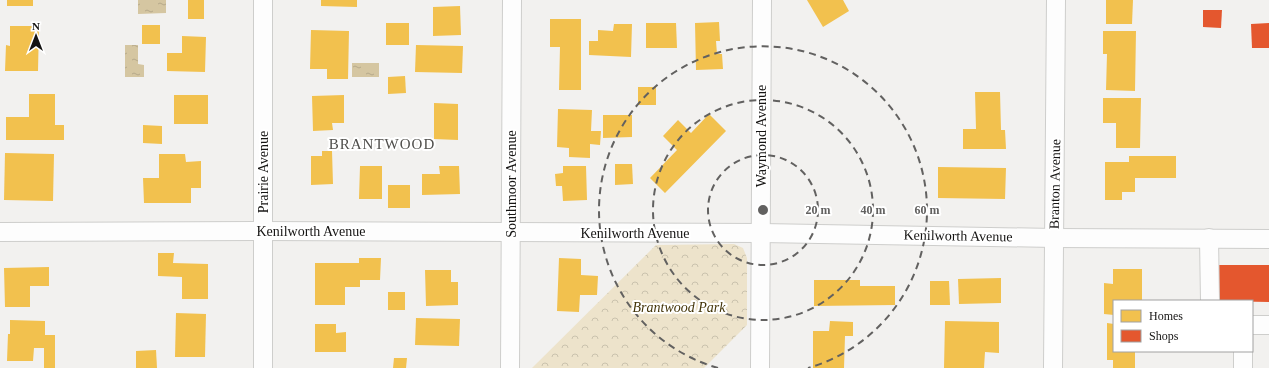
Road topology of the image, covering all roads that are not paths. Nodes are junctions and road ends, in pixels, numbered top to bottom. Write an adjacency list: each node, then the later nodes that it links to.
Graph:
1 (263, 0): 5 (street, Prairie Avenue)
2 (512, 0): 7 (street, Southmoor Avenue)
3 (762, 0): 8 (street, Waymond Avenue)
4 (1056, 0): 9 (street, Branton Avenue)
5 (263, 230): 6 (street, Kenilworth Avenue); 7 (street, Kenilworth Avenue); 16 (street, Prairie Avenue)
6 (0, 232)
7 (510, 233): 8 (street, Kenilworth Avenue); 17 (street, Southmoor Avenue)
8 (760, 233): 9 (street, Kenilworth Avenue); 18 (street, Waymond Avenue)
9 (1054, 238): 10 (street, Kenilworth Avenue); 19 (street, Branton Avenue)
10 (1209, 238): 11 (street, Kenilworth Avenue); 12 (street)
11 (1269, 239)
12 (1210, 300)
13 (1253, 325): 14 (street)
14 (1269, 325)
15 (1243, 352): 20 (street)
16 (263, 368)
17 (510, 368)
18 (760, 368)
19 (1053, 368)
20 (1243, 368)

